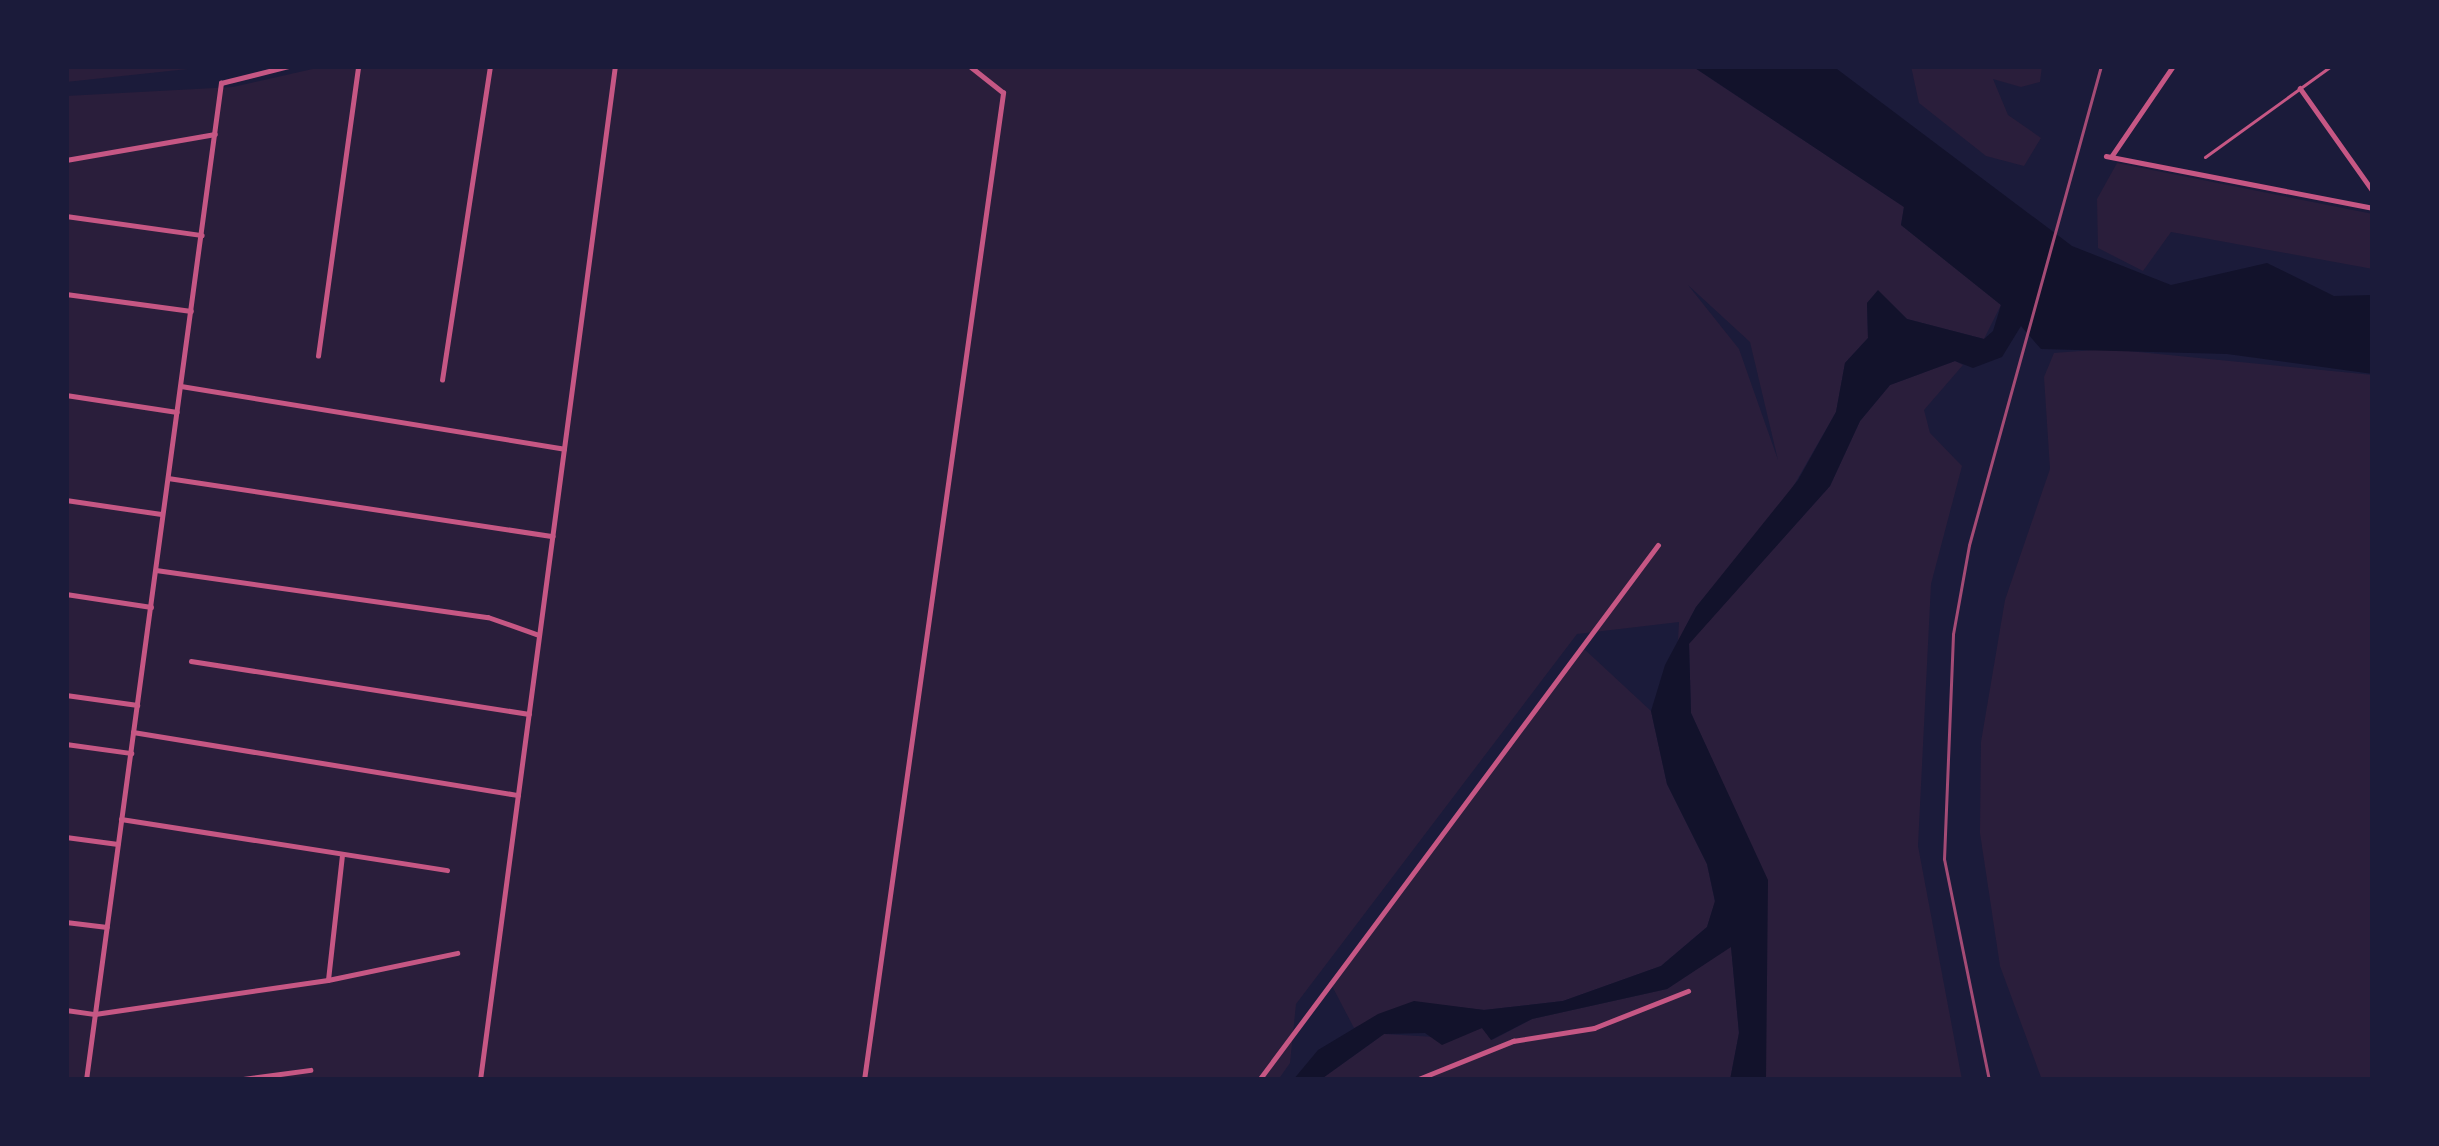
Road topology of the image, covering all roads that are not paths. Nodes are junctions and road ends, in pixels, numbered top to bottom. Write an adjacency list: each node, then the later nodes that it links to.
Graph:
1 (289, 66): 9 (street)
2 (358, 66): 18 (street)
3 (490, 66): 19 (street)
4 (615, 66): 23 (street)
5 (969, 66): 57 (street)
6 (2174, 66): 13 (street)
7 (2331, 66): 8 (lane)
8 (2300, 88): 10 (lane); 12 (street)
9 (215, 134): 11 (street); 15 (street)
10 (2205, 158)
11 (66, 160)
12 (2373, 190)
13 (2373, 208)
14 (66, 216): 15 (street)
15 (202, 235): 17 (street)
16 (66, 294): 17 (street)
17 (191, 311): 20 (street)
18 (318, 356)
19 (442, 380)
20 (181, 386): 22 (street); 23 (street)
21 (66, 394): 22 (street)
22 (177, 412): 24 (street)
23 (564, 449): 27 (street)
24 (168, 478): 26 (street); 27 (street)
25 (66, 500): 26 (street)
26 (163, 514): 29 (street)
27 (553, 536): 32 (street)
28 (1658, 545): 58 (street)
29 (156, 571): 31 (street); 32 (street)
30 (66, 594): 31 (street)
31 (151, 607): 35 (street)
32 (539, 635): 36 (street)
33 (191, 661): 36 (street)
34 (66, 695): 35 (street)
35 (137, 705): 37 (street)
36 (529, 714): 40 (street)
37 (134, 732): 39 (street); 40 (street)
38 (66, 744): 39 (street)
39 (130, 753): 41 (street)
40 (518, 795): 56 (street)
41 (122, 819): 43 (street); 44 (street)
42 (66, 837): 43 (street)
43 (118, 844): 47 (street)
44 (342, 854): 45 (street); 49 (street)
45 (447, 870)
46 (66, 922): 47 (street)
47 (106, 927): 52 (street)
48 (457, 952): 49 (street)
49 (328, 980): 52 (street)
50 (1688, 991): 59 (street)
51 (66, 1010): 52 (street)
52 (94, 1014): 54 (street)
53 (310, 1070): 55 (street)
54 (86, 1080)
55 (236, 1080)
56 (480, 1080)
57 (864, 1080)
58 (1259, 1080)
59 (1416, 1080)

